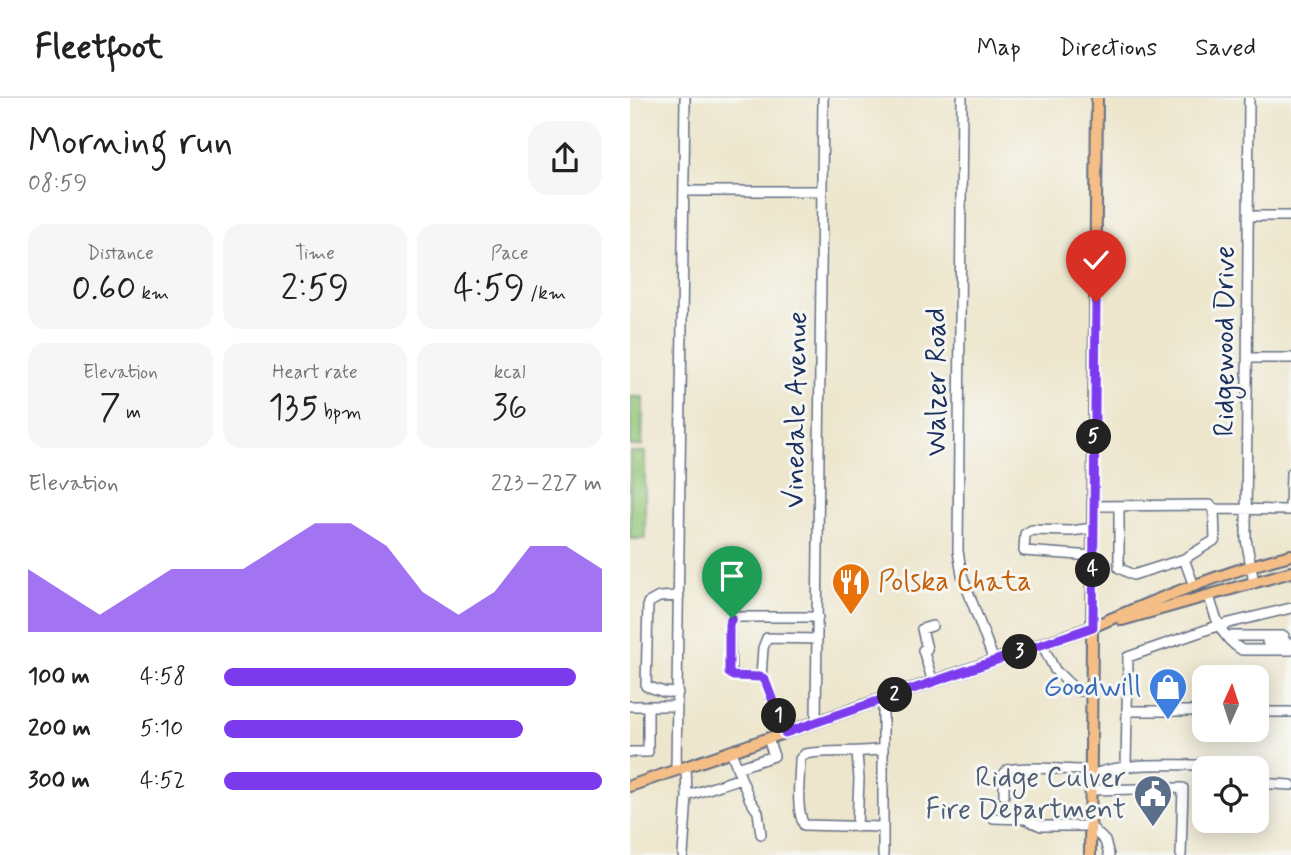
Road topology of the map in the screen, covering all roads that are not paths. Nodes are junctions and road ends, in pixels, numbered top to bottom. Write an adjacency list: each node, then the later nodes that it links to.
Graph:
1 (685, 98): 6 (street)
2 (823, 98): 7 (street, Vinedale Avenue)
3 (962, 98): 40 (street, Walzer Road)
4 (1097, 98): 14 (main road)
5 (1250, 98): 8 (street, Ridgewood Drive)
6 (684, 191): 7 (street); 27 (street)
7 (822, 191): 30 (street, Vinedale Avenue)
8 (1248, 216): 9 (street); 10 (street, Ridgewood Drive)
9 (1291, 216)
10 (1248, 358): 11 (street); 17 (street, Ridgewood Drive)
11 (1291, 358)
12 (1291, 473): 13 (street)
13 (1291, 489): 18 (street)
14 (1094, 506): 15 (street); 19 (main road)
15 (1119, 506): 16 (street); 22 (street)
16 (1214, 509): 17 (street); 22 (street)
17 (1246, 509): 18 (street); 23 (street, Ridgewood Drive)
18 (1291, 510)
19 (1093, 528): 21 (main road); 21 (street)
20 (1291, 555): 23 (main road)
21 (1093, 556): 34 (main road)
22 (1184, 559): 26 (street)
23 (1249, 566): 25 (street, Ridgewood Drive); 26 (main road)
24 (1291, 572): 25 (main road)
25 (1254, 583): 28 (main road)
26 (1194, 586): 34 (main road)
27 (679, 596): 44 (street); 44 (street)
28 (1209, 596): 33 (street); 34 (main road)
29 (1291, 608): 31 (street)
30 (818, 617): 37 (street, Vinedale Avenue); 41 (street)
31 (1248, 618): 33 (street); 35 (street)
32 (932, 626): 42 (street)
33 (1217, 626): 36 (street); 49 (street)
34 (1093, 627): 39 (main road); 43 (main road)
35 (1253, 635): 36 (street); 38 (street); 38 (street)
36 (1227, 636): 38 (street)
37 (817, 639): 41 (street); 53 (street, Vinedale Avenue)
38 (1288, 642)
39 (1042, 644): 40 (main road); 43 (street)
40 (994, 661): 42 (main road)
41 (761, 677): 54 (street)
42 (933, 682): 45 (main road)
43 (1092, 690): 64 (main road)
44 (677, 693): 48 (street)
45 (883, 699): 53 (main road); 56 (street)
46 (630, 706): 47 (street)
47 (648, 706): 48 (street); 58 (street)
48 (677, 706): 62 (street)
49 (1127, 711): 50 (street); 61 (street)
50 (1192, 711)
51 (1269, 712): 52 (street)
52 (1291, 712)
53 (816, 722): 54 (main road)
54 (785, 733): 55 (main road)
55 (768, 739): 57 (main road); 63 (street)
56 (883, 748): 59 (street); 75 (street)
57 (731, 751): 62 (main road); 63 (street)
58 (630, 752)
59 (857, 753): 74 (street); 74 (street)
60 (1192, 765): 61 (street)
61 (1126, 766): 64 (street)
62 (681, 768): 68 (main road); 71 (street)
63 (737, 768): 65 (street)
64 (1091, 773): 69 (main road); 70 (street)
65 (741, 779): 71 (street); 76 (street)
66 (1269, 784): 67 (street)
67 (1291, 785)
68 (630, 786)
69 (1091, 790): 73 (main road); 81 (street)
70 (1004, 795)
71 (687, 796): 77 (street)
72 (993, 818): 73 (street)
73 (1090, 825): 79 (main road); 80 (street)
74 (857, 827): 75 (street)
75 (883, 827): 78 (street)
76 (761, 834)
77 (683, 855)
78 (883, 855)
79 (1090, 855)
80 (1110, 855)
81 (1181, 855)

